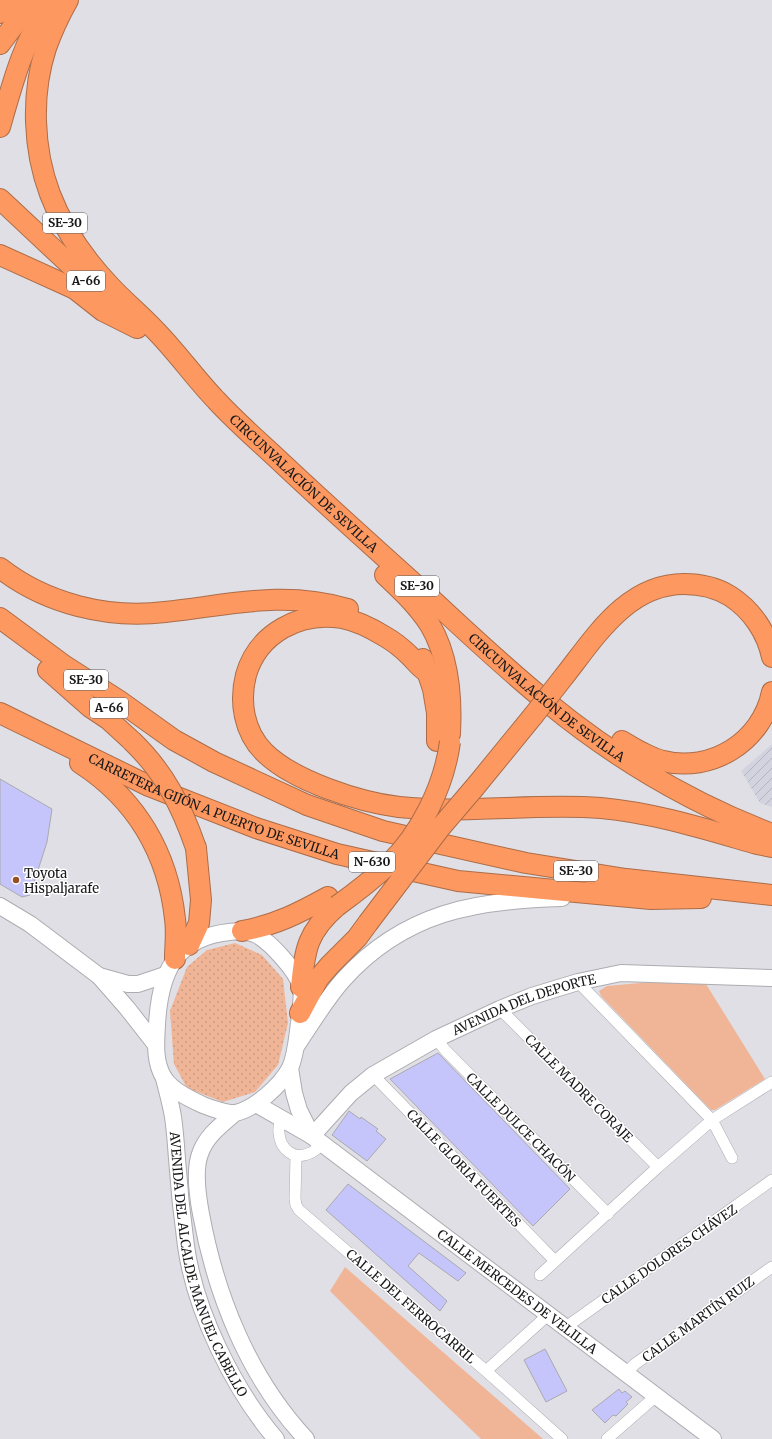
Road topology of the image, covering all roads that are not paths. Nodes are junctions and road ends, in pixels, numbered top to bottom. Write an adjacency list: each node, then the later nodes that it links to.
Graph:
1 (12, 0): 5 (highway)
2 (33, 0): 6 (highway)
3 (51, 0): 7 (highway)
4 (68, 0): 11 (highway, CIRCUNVALACIÓN DE SEVILLA / SE-30)
5 (0, 13)
6 (0, 44)
7 (0, 127)
8 (0, 199): 10 (highway, A-66)
9 (0, 255): 10 (highway)
10 (137, 328): 11 (highway, A-66)
11 (216, 401): 12 (highway, CIRCUNVALACIÓN DE SEVILLA / SE-30)
12 (336, 514): 17 (highway, CIRCUNVALACIÓN DE SEVILLA / SE-30); 28 (highway, bridge)
13 (0, 568): 19 (highway)
14 (0, 618): 23 (highway, SE-30)
15 (0, 633): 18 (highway, A-66)
16 (772, 657): 38 (highway, bridge)
17 (497, 659): 20 (highway); 24 (highway, CIRCUNVALACIÓN DE SEVILLA / SE-30)
18 (48, 670): 23 (highway, A-66); 31 (highway, bridge)
19 (428, 672): 25 (highway); 28 (highway)
20 (772, 692)
21 (0, 713): 27 (highway, CARRETERA GIJÓN A PUERTO DE SEVILLA / N-630)
22 (0, 718): 32 (highway)
23 (174, 740): 26 (highway, SE-30)
24 (772, 834)
25 (772, 847)
26 (772, 896): 27 (highway, CARRETERA GIJÓN A PUERTO DE SEVILLA / N-630)
27 (651, 899): 41 (main road)
28 (333, 902): 30 (highway); 36 (highway)
29 (0, 906): 33 (main road)
30 (242, 931): 31 (main road); 36 (main road)
31 (190, 945): 32 (main road)
32 (170, 967): 33 (main road); 40 (main road, AVENIDA DEL ALCALDE MANUEL CABELLO)
33 (99, 976): 40 (main road)
34 (772, 978): 35 (main road, AVENIDA DEL DEPORTE)
35 (578, 982): 37 (main road, AVENIDA DEL DEPORTE); 49 (street)
36 (301, 987): 38 (main road)
37 (500, 1009): 39 (main road, AVENIDA DEL DEPORTE); 53 (street, CALLE MADRE CORAJE)
38 (300, 1013): 41 (main road)
39 (436, 1039): 43 (main road, AVENIDA DEL DEPORTE); 55 (street, CALLE DULCE CHACÓN)
40 (156, 1045): 44 (main road, AVENIDA DEL ALCALDE MANUEL CABELLO)
41 (296, 1048): 42 (main road)
42 (290, 1068): 46 (main road, AVENIDA DEL ALCALDE MANUEL CABELLO); 50 (main road, CALLE MERCEDES DE VELILLA)
43 (373, 1075): 50 (main road, AVENIDA DEL DEPORTE); 56 (street, CALLE GLORIA FUERTES)
44 (164, 1078): 47 (main road); 64 (main road, AVENIDA DEL ALCALDE MANUEL CABELLO)
45 (772, 1082): 49 (street)
46 (256, 1104): 47 (main road, AVENIDA DEL ALCALDE MANUEL CABELLO); 48 (main road, CALLE MERCEDES DE VELILLA)
47 (235, 1113): 65 (main road, AVENIDA DEL ALCALDE MANUEL CABELLO)
48 (281, 1117): 50 (main road, CALLE MERCEDES DE VELILLA); 51 (street)
49 (712, 1120): 52 (street); 53 (street)
50 (318, 1140): 51 (street); 59 (main road, CALLE MERCEDES DE VELILLA)
51 (296, 1156): 61 (street, CALLE DEL FERROCARRIL)
52 (732, 1158)
53 (658, 1167): 55 (street)
54 (772, 1180): 60 (street, CALLE DOLORES CHÁVEZ)
55 (608, 1214): 56 (street)
56 (554, 1261): 58 (street)
57 (772, 1267): 62 (street, CALLE MARTÍN RUIZ)
58 (540, 1275)
59 (549, 1314): 60 (main road, CALLE MERCEDES DE VELILLA); 61 (street)
60 (566, 1327): 62 (main road, CALLE MERCEDES DE VELILLA)
61 (486, 1371): 66 (street, CALLE DEL FERROCARRIL)
62 (626, 1373): 63 (main road, CALLE MERCEDES DE VELILLA)
63 (656, 1396): 67 (street); 68 (main road, CALLE MERCEDES DE VELILLA)
64 (276, 1439)
65 (306, 1439)
66 (562, 1439)
67 (607, 1439)
68 (713, 1439)

